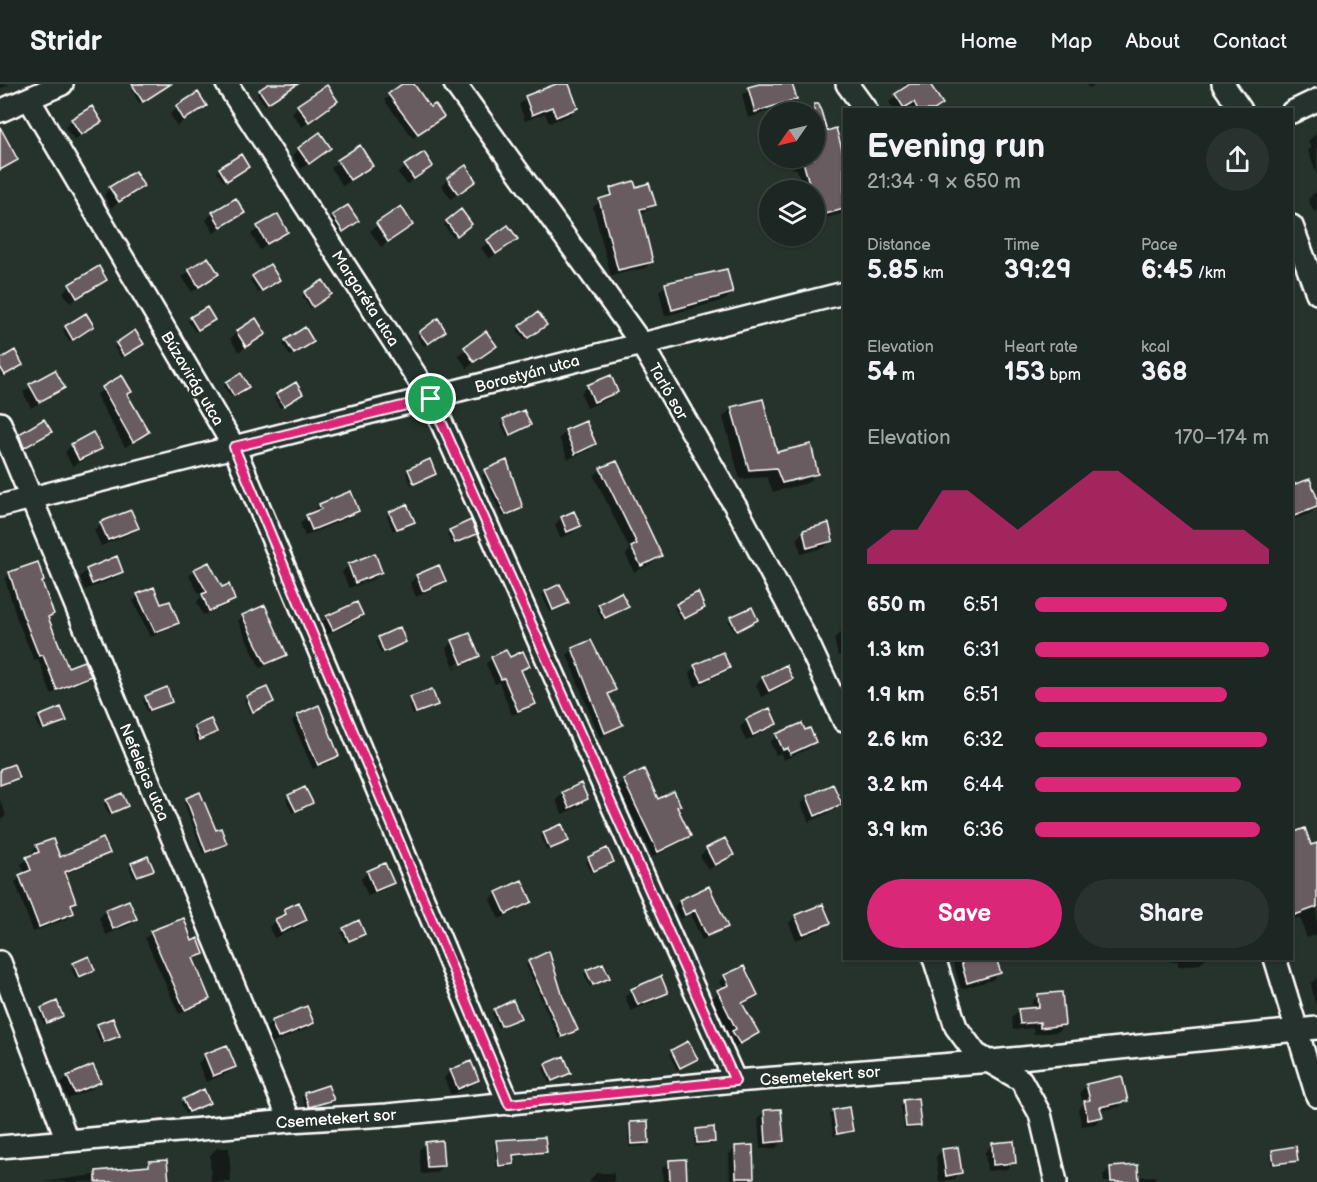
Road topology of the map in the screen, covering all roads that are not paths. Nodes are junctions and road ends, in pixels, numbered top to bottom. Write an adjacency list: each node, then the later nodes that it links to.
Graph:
1 (62, 84): 6 (street)
2 (227, 84): 16 (street, Margaréta utca)
3 (455, 84): 15 (street, Tarló sor)
4 (847, 84): 8 (street)
5 (1223, 84): 9 (street)
6 (28, 99): 10 (street); 18 (street, Búzavirág utca)
7 (1317, 100): 11 (street)
8 (865, 108)
9 (1240, 108)
10 (0, 111)
11 (1293, 112)
12 (1293, 229): 14 (street)
13 (843, 293): 15 (street, Borostyán utca)
14 (1317, 293)
15 (641, 343): 16 (street, Borostyán utca); 21 (street, Tarló sor)
16 (431, 399): 18 (street, Borostyán utca); 27 (street, Margaréta utca)
17 (0, 423): 19 (street, Nefelejcs utca)
18 (234, 447): 19 (street, Borostyán utca); 29 (street, Búzavirág utca)
19 (31, 498): 20 (street, Borostyán utca); 30 (street, Nefelejcs utca)
20 (0, 506)
21 (843, 719)
22 (935, 960): 26 (street)
23 (1276, 960): 25 (street)
24 (0, 962): 31 (street)
25 (1307, 1030): 26 (street, Csemetekert sor); 28 (street)
26 (993, 1061): 27 (street, Csemetekert sor); 33 (street)
27 (735, 1081): 29 (street, Csemetekert sor)
28 (1317, 1096)
29 (509, 1104): 30 (street, Csemetekert sor)
30 (290, 1121): 31 (street, Csemetekert sor)
31 (67, 1140): 32 (street, Csemetekert sor)
32 (0, 1148)
33 (1056, 1182)

